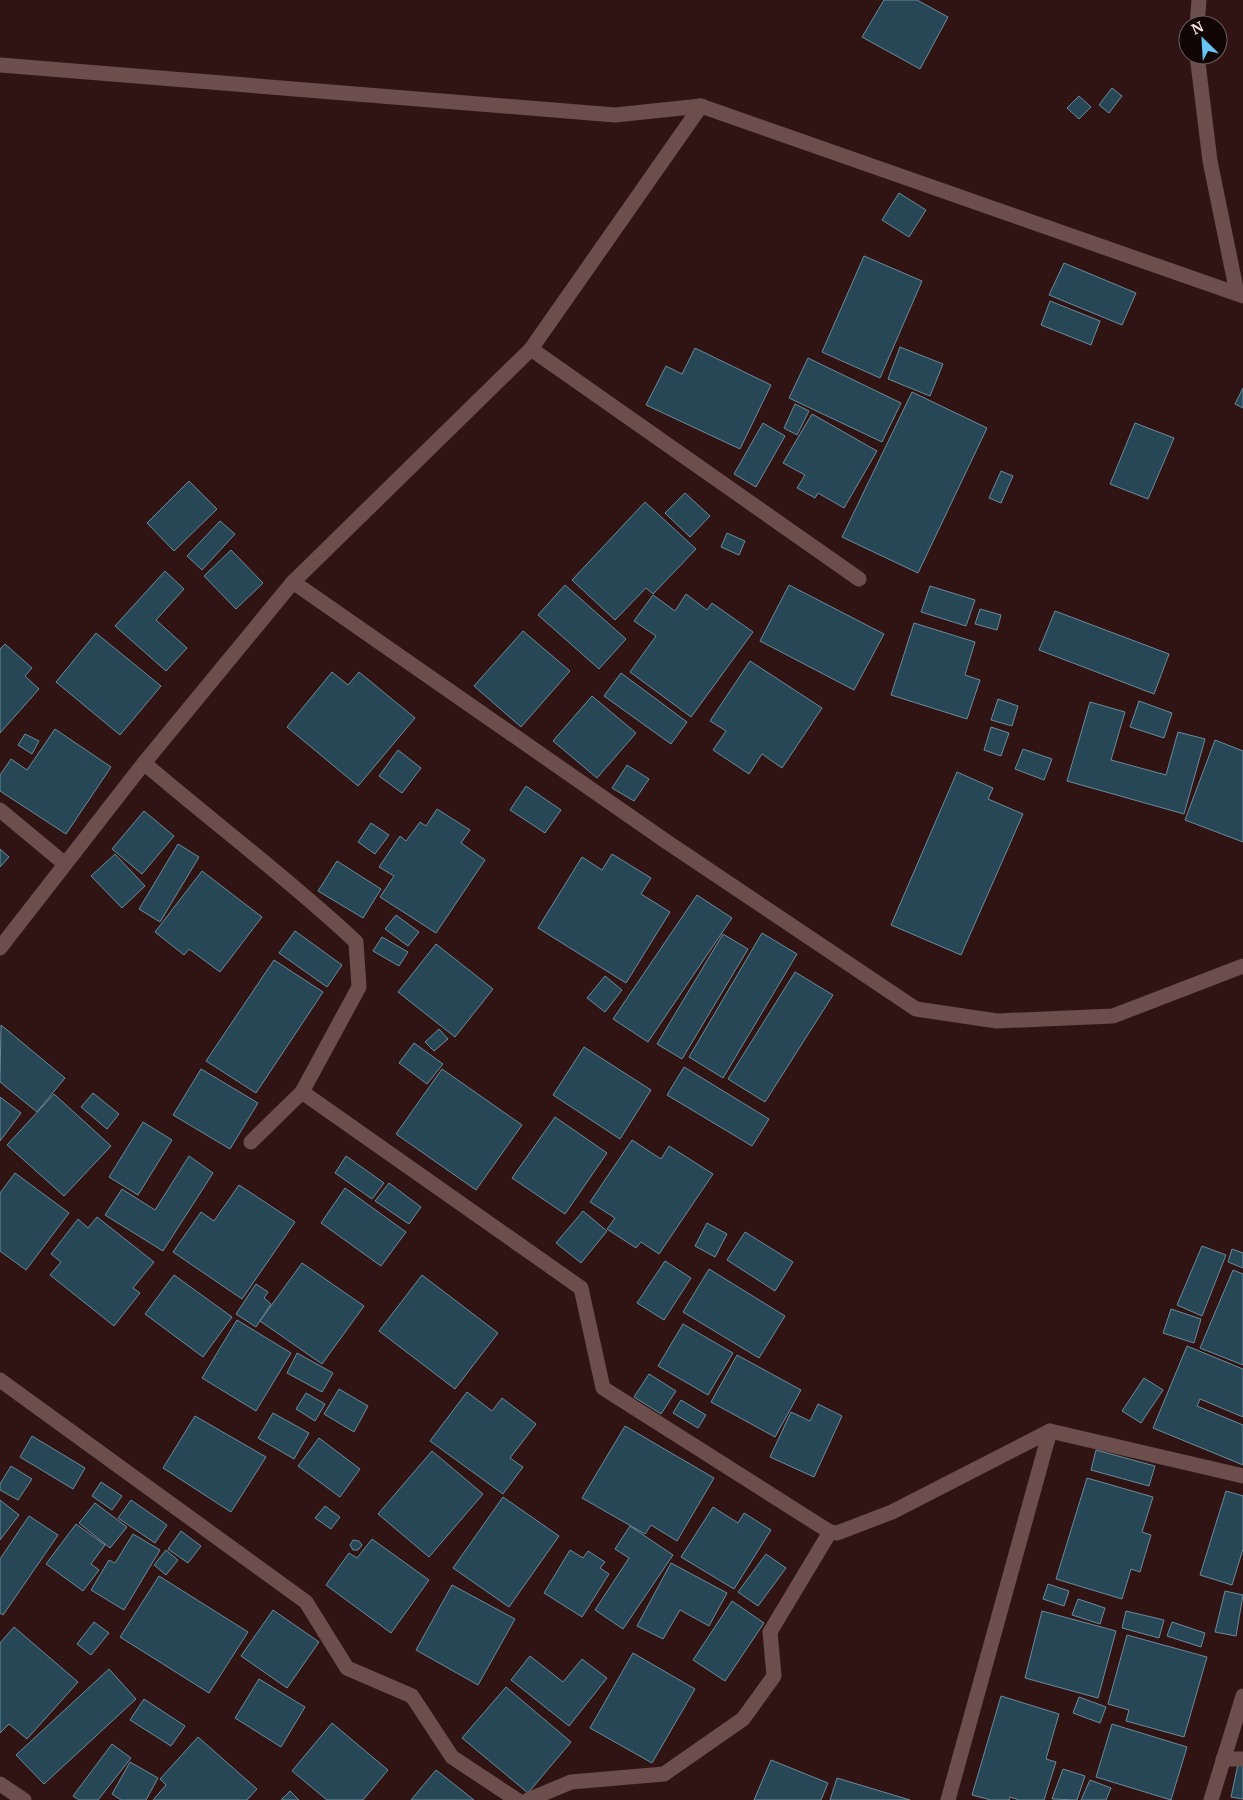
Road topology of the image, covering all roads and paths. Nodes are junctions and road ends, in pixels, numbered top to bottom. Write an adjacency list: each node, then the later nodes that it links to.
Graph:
1 (1199, 0): 2 (street)
2 (1198, 15)
3 (0, 64): 5 (street)
4 (1198, 65): 6 (street)
5 (701, 106): 6 (street); 7 (street)
6 (1240, 294)
7 (531, 349): 8 (street); 9 (street)
8 (859, 579)
9 (293, 582): 10 (street); 14 (street)
10 (144, 763): 12 (street); 15 (street)
11 (0, 810): 12 (street)
12 (65, 864): 13 (street)
13 (0, 948)
14 (1243, 966)
15 (302, 1092): 16 (street); 20 (street)
16 (251, 1142)
17 (0, 1380): 26 (street)
18 (1050, 1431): 19 (street); 20 (street); 28 (street)
19 (1243, 1476)
20 (830, 1532): 27 (street)
21 (1243, 1696): 22 (street)
22 (1223, 1759): 23 (street); 29 (street)
23 (1243, 1759)
24 (0, 1784): 25 (street)
25 (24, 1800)
26 (517, 1800)
27 (528, 1800)
28 (948, 1800)
29 (1211, 1800)

